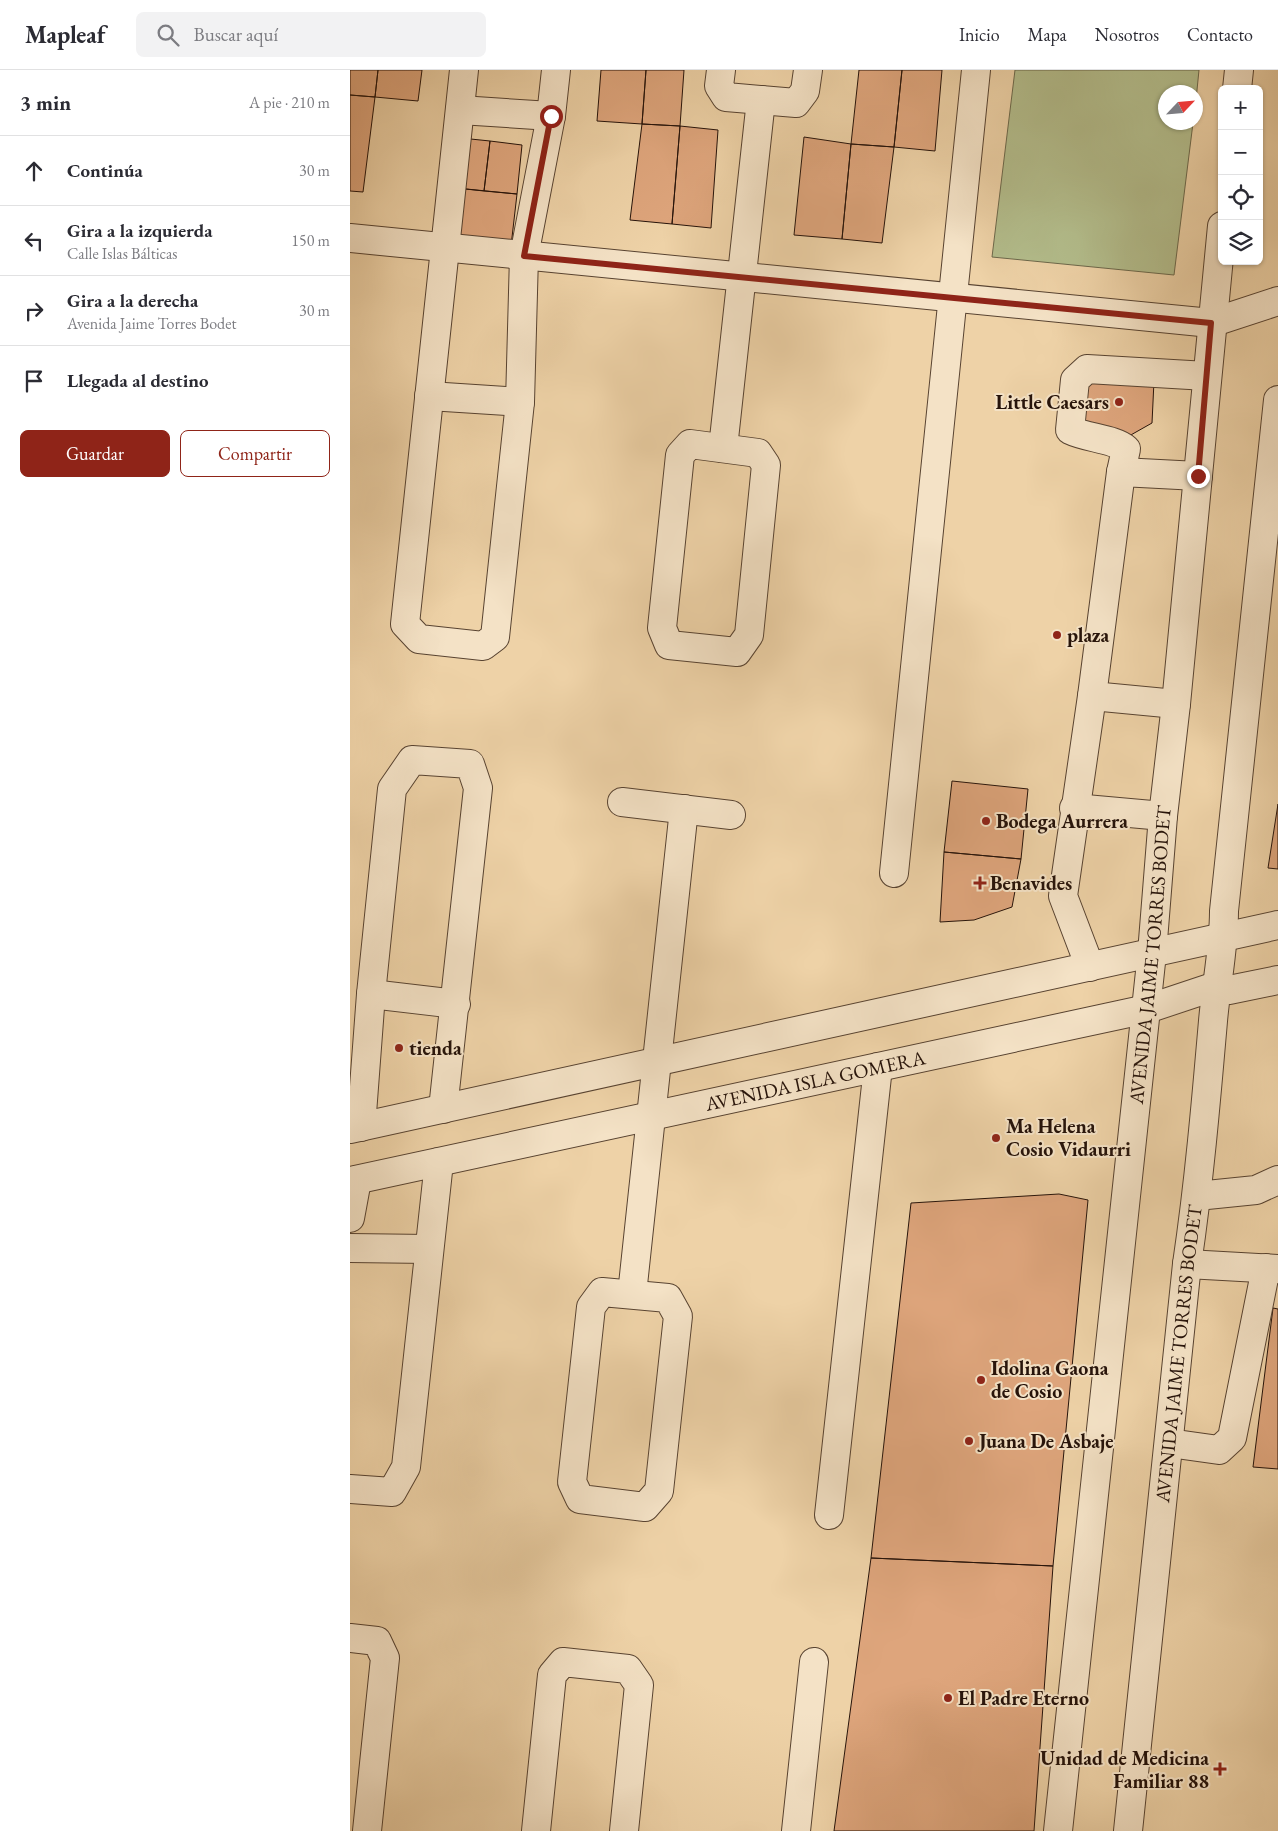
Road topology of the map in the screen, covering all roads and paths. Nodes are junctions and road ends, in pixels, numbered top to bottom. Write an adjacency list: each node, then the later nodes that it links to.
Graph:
1 (464, 70): 9 (street)
2 (556, 70): 10 (street)
3 (721, 70): 8 (street)
4 (808, 70): 8 (street)
5 (976, 70): 16 (street)
6 (1239, 70): 7 (street)
7 (1237, 85)
8 (761, 100): 15 (street)
9 (460, 110): 10 (street); 12 (street)
10 (551, 116): 13 (street)
11 (350, 238): 12 (street)
12 (445, 247): 13 (street); 20 (street)
13 (524, 256): 15 (street); 22 (street)
14 (1218, 261): 18 (street, AVENIDA JAIME TORRES BODET)
15 (742, 278): 16 (street); 23 (street)
16 (952, 299): 18 (street); 34 (street)
17 (1278, 301): 18 (street)
18 (1211, 323): 19 (street, AVENIDA JAIME TORRES BODET)
19 (1207, 376): 24 (street); 25 (street, AVENIDA JAIME TORRES BODET)
20 (429, 396): 22 (street); 22 (street)
21 (1278, 400): 26 (street, AVENIDA JAIME TORRES BODET)
22 (520, 402)
23 (723, 448): 23 (street)
24 (1121, 472): 25 (street); 27 (street)
25 (1198, 476): 28 (street, AVENIDA JAIME TORRES BODET)
26 (1273, 484): 36 (street, AVENIDA JAIME TORRES BODET)
27 (1092, 696): 28 (street); 30 (street)
28 (1176, 704): 33 (street, AVENIDA JAIME TORRES BODET)
29 (622, 802): 31 (street)
30 (1074, 808): 33 (street); 38 (street)
31 (684, 809): 32 (street); 44 (street)
32 (731, 815)
33 (1162, 816): 37 (street, AVENIDA JAIME TORRES BODET)
34 (894, 873)
35 (1278, 925): 36 (street)
36 (1224, 937): 37 (street); 40 (street, AVENIDA JAIME TORRES BODET)
37 (1152, 953): 38 (street); 43 (street, AVENIDA JAIME TORRES BODET)
38 (1090, 966): 44 (street)
39 (1278, 980): 40 (street, AVENIDA ISLA GOMERA)
40 (1216, 986): 43 (street, AVENIDA ISLA GOMERA); 52 (street, AVENIDA JAIME TORRES BODET)
41 (371, 994): 42 (street); 42 (street); 48 (street)
42 (456, 1004): 46 (street)
43 (1147, 1008): 45 (street, AVENIDA ISLA GOMERA); 68 (street, AVENIDA JAIME TORRES BODET)
44 (657, 1061): 46 (street); 47 (street)
45 (878, 1067): 47 (street, AVENIDA ISLA GOMERA); 61 (street)
46 (442, 1109): 48 (street)
47 (651, 1114): 49 (street, AVENIDA ISLA GOMERA); 58 (street)
48 (355, 1128)
49 (439, 1162): 50 (street, AVENIDA ISLA GOMERA); 55 (street)
50 (353, 1180): 53 (street)
51 (1271, 1188): 52 (street)
52 (1197, 1196): 56 (street, AVENIDA JAIME TORRES BODET)
53 (350, 1218)
54 (350, 1248): 55 (street)
55 (429, 1249): 60 (street)
56 (1187, 1264): 57 (street); 59 (street, AVENIDA JAIME TORRES BODET)
57 (1272, 1268): 59 (street)
58 (632, 1294): 58 (street)
59 (1168, 1443): 69 (street, AVENIDA JAIME TORRES BODET)
60 (350, 1489)
61 (829, 1515)
62 (350, 1638): 64 (street)
63 (814, 1662): 67 (street)
64 (367, 1831)
65 (536, 1831): 66 (street)
66 (624, 1831)
67 (796, 1831)
68 (1058, 1831)
69 (1128, 1831)

